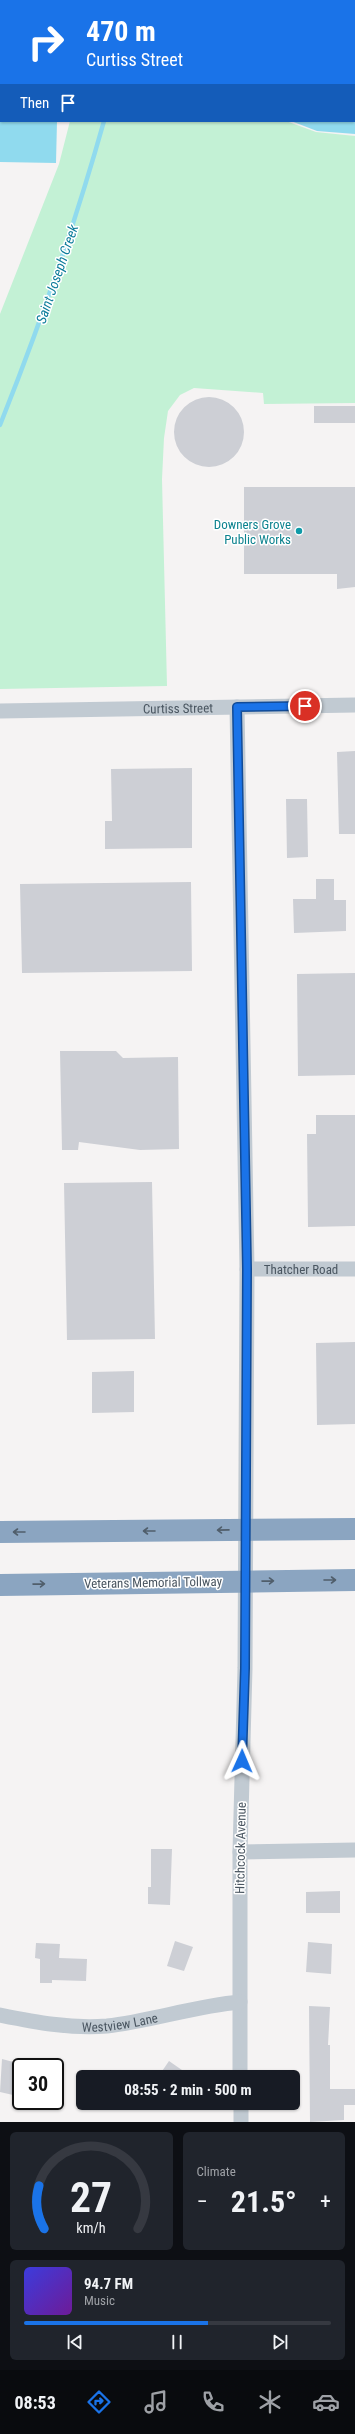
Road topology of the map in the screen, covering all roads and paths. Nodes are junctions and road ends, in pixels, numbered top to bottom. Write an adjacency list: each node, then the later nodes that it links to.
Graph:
1 (355, 705): 2 (street, Curtiss Street)
2 (237, 707): 3 (street, Curtiss Street); 4 (street, Hitchcock Avenue)
3 (0, 711)
4 (247, 1269): 5 (street, Thatcher Road); 11 (street, Hitchcock Avenue)
5 (355, 1269)
6 (353, 1528): 7 (highway, one-way to 7)
7 (0, 1532)
8 (355, 1580): 9 (highway, Veterans Memorial Tollway, one-way to 8)
9 (0, 1585)
10 (355, 1850): 11 (street)
11 (240, 1852): 12 (street, Hitchcock Avenue)
12 (240, 2002): 13 (street, Westview Lane); 14 (street, Hitchcock Avenue)
13 (0, 2015)
14 (240, 2070)
15 (241, 2110): 16 (street)
16 (241, 2122)

